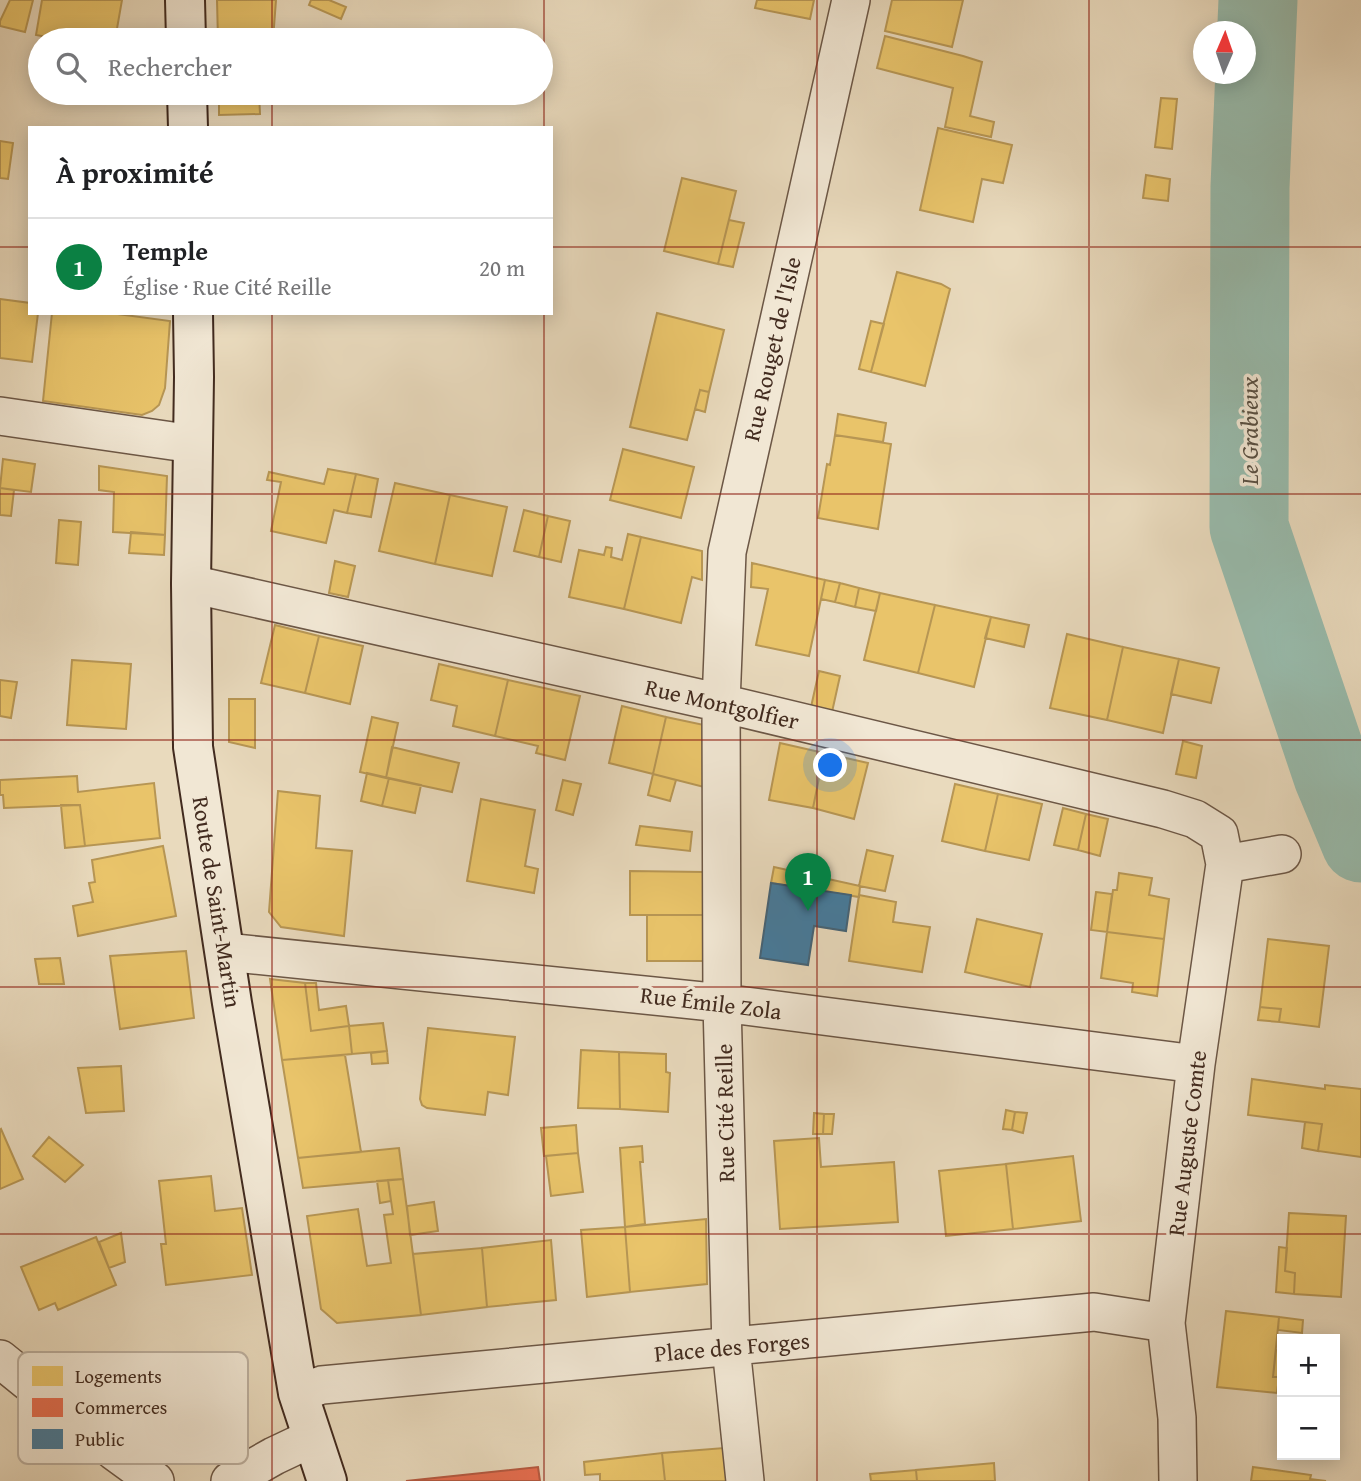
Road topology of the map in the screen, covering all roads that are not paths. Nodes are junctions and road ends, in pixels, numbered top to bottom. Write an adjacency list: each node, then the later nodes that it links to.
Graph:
1 (185, 0): 3 (main road)
2 (852, 0): 10 (street, Rue Rouget de l'Isle)
3 (186, 28)
4 (187, 105): 5 (main road)
5 (188, 126)
6 (193, 315): 8 (main road, Route de Saint-Martin)
7 (0, 416): 8 (street)
8 (193, 444): 9 (main road, Route de Saint-Martin)
9 (191, 584): 10 (street, Rue Montgolfier); 13 (main road, Route de Saint-Martin)
10 (721, 703): 12 (street, Rue Montgolfier); 14 (street, Rue Cité Reille)
11 (1282, 854): 12 (street)
12 (1224, 864): 15 (street, Rue Auguste Comte)
13 (225, 951): 14 (street, Rue Émile Zola); 20 (main road, Route de Saint-Martin)
14 (722, 1003): 15 (street, Rue Émile Zola); 17 (street, Rue Cité Reille)
15 (1196, 1064): 16 (street, Rue Auguste Comte)
16 (1166, 1323): 17 (street, Place des Forges); 27 (street, Rue Auguste Comte)
17 (731, 1347): 20 (street, Place des Forges); 26 (street, Rue Cité Reille)
18 (0, 1359): 19 (street)
19 (18, 1374)
20 (298, 1393): 21 (main road, Route de Saint-Martin)
21 (312, 1437): 24 (street); 25 (main road, Route de Saint-Martin)
22 (132, 1464): 23 (street)
23 (155, 1481)
24 (230, 1481)
25 (327, 1481)
26 (746, 1481)
27 (1178, 1481)

